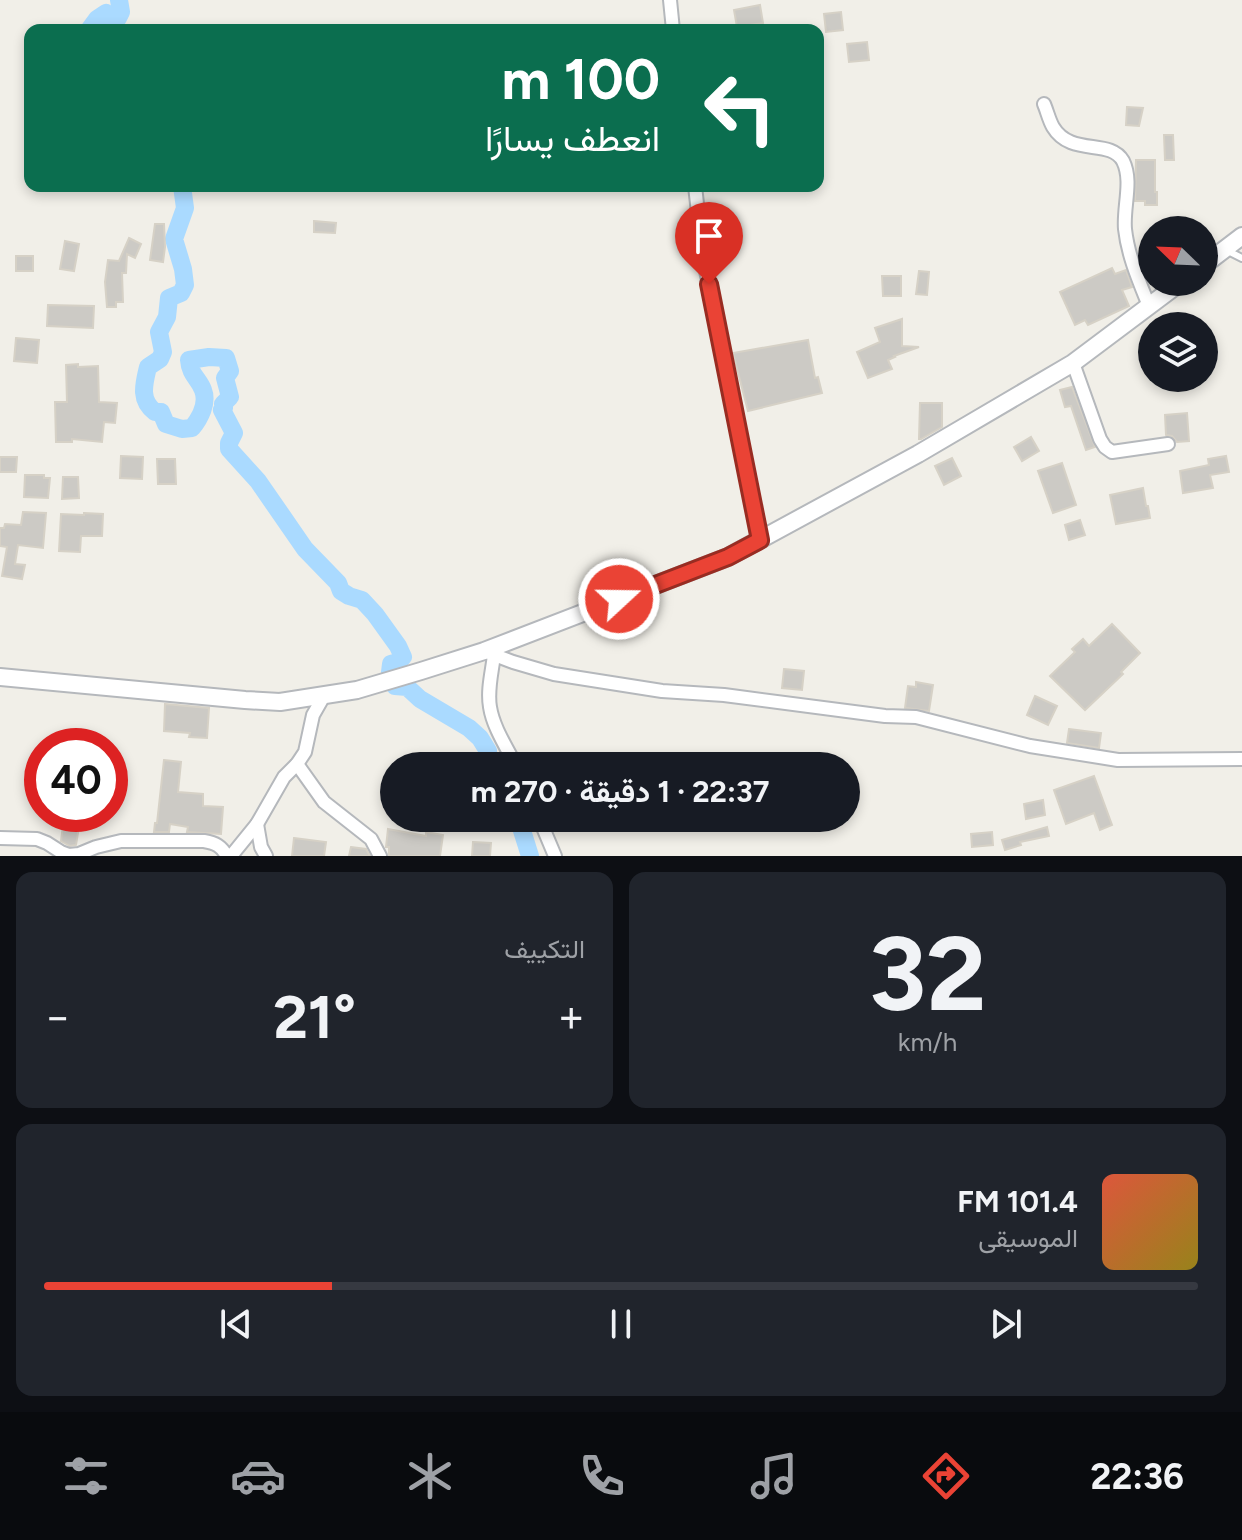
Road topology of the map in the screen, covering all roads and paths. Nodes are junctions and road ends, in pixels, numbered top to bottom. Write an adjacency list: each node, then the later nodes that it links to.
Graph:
1 (670, 0): 2 (street)
2 (672, 24)
3 (1044, 104): 10 (street)
4 (696, 192): 13 (street)
5 (1242, 236): 6 (street)
6 (1225, 249): 7 (street); 8 (lane)
7 (1218, 254)
8 (1242, 258)
9 (1162, 296): 10 (street)
10 (1149, 306): 11 (street)
11 (1073, 363): 12 (street); 13 (street)
12 (1168, 444)
13 (760, 540): 14 (street)
14 (489, 653): 16 (street); 17 (street); 18 (street)
15 (0, 677): 16 (street)
16 (325, 694): 19 (street)
17 (509, 752)
18 (1242, 759)
19 (297, 764): 20 (street); 26 (street)
20 (257, 824): 24 (street); 25 (street)
21 (545, 832): 27 (street)
22 (0, 838): 23 (street)
23 (60, 854): 24 (street)
24 (229, 856)
25 (266, 856)
26 (380, 856)
27 (555, 856)

